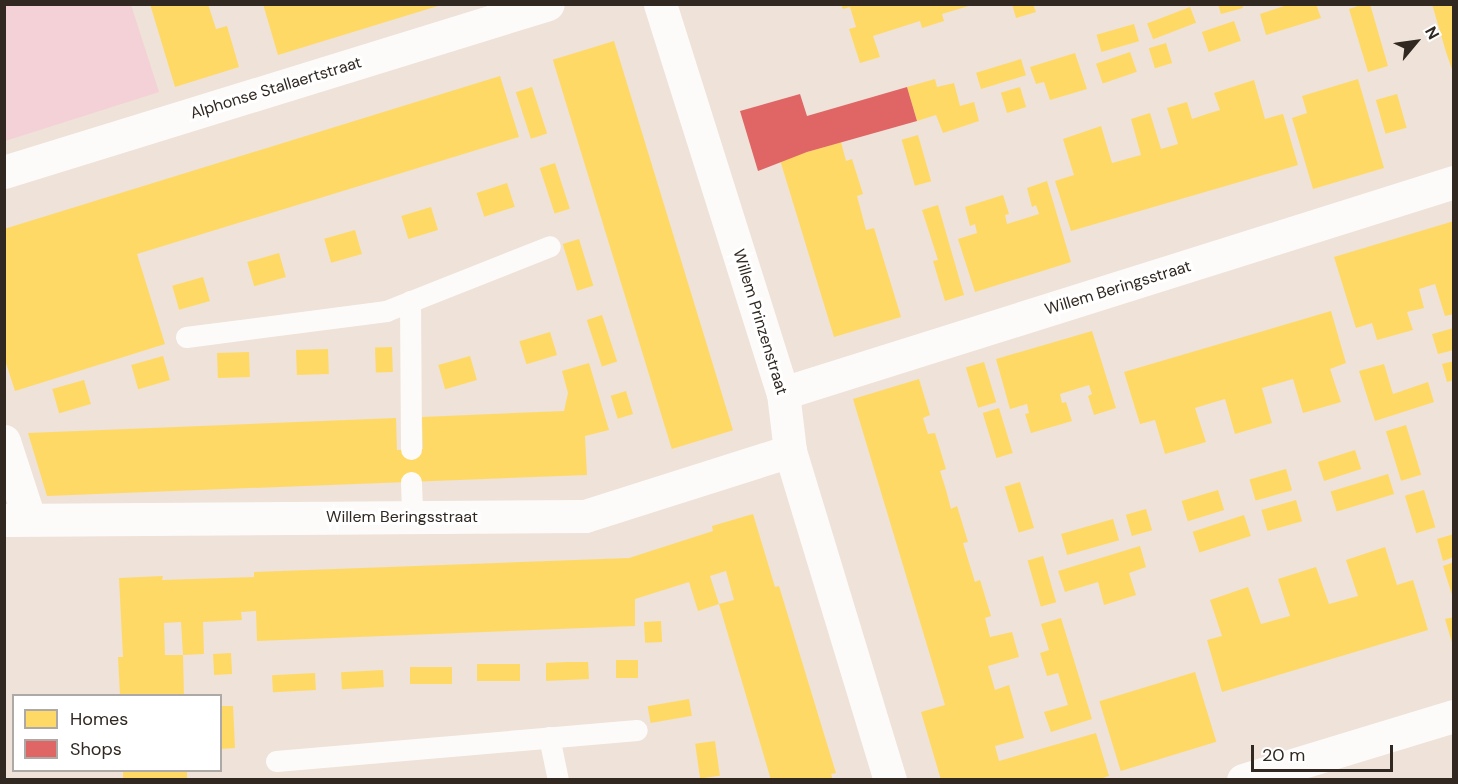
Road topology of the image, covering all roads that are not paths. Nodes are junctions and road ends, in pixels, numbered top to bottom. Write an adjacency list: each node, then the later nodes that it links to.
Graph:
1 (548, 4): 3 (street, Alphonse Stallaertstraat)
2 (660, 4): 8 (street, Willem Prinzenstraat)
3 (4, 172)
4 (1454, 182): 8 (street, Willem Beringsstraat)
5 (550, 246): 6 (lane)
6 (410, 301): 7 (lane); 10 (lane)
7 (186, 337)
8 (783, 393): 11 (street, Willem Prinzenstraat)
9 (4, 441): 14 (street)
10 (411, 449)
11 (790, 451): 13 (street, Willem Beringsstraat); 20 (street, Willem Prinzenstraat)
12 (411, 482): 13 (lane)
13 (412, 516): 14 (street, Willem Beringsstraat)
14 (17, 519)
15 (1454, 716): 21 (street)
16 (637, 730): 17 (lane)
17 (549, 737): 18 (lane); 19 (lane)
18 (276, 760)
19 (558, 780)
20 (890, 780)
21 (1243, 780)

